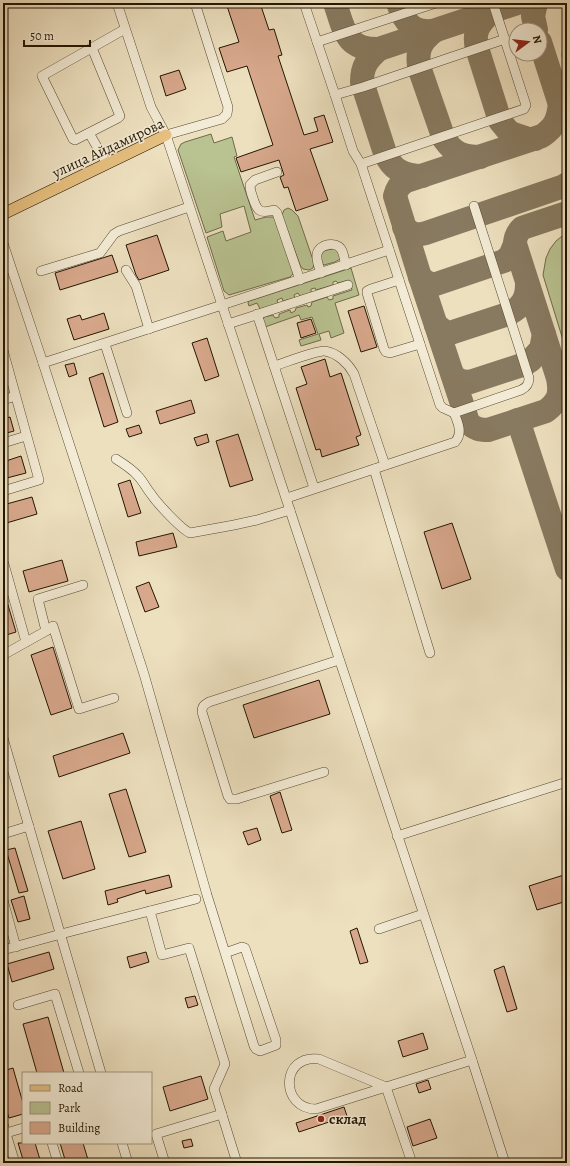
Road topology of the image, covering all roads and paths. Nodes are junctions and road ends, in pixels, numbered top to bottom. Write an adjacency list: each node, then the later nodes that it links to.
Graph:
1 (117, 3): 6 (street)
2 (195, 3): 12 (street, улица Айдамирова)
3 (304, 3): 8 (street)
4 (436, 3): 8 (street)
5 (493, 3): 7 (street)
6 (125, 29): 9 (street); 12 (street)
7 (505, 39): 10 (street); 14 (street)
8 (317, 42): 10 (street)
9 (92, 48): 11 (street); 11 (street)
10 (336, 95): 14 (street)
11 (89, 133): 13 (street)
12 (166, 135): 13 (main road, улица Айдамирова); 17 (street)
13 (107, 164): 18 (main road, улица Айдамирова)
14 (361, 164): 20 (street)
15 (277, 172): 25 (street)
16 (474, 206): 40 (street)
17 (189, 207): 23 (street); 28 (street)
18 (3, 214)
19 (3, 243): 35 (street)
20 (389, 250): 21 (street); 26 (street)
21 (346, 265): 24 (street); 24 (street)
22 (126, 270): 31 (street)
23 (41, 271)
24 (321, 273): 25 (street)
25 (300, 280): 28 (street)
26 (399, 280): 33 (street); 33 (street)
27 (348, 285): 29 (street)
28 (222, 305): 30 (street); 31 (street)
29 (257, 314): 30 (street); 36 (street)
30 (228, 324): 48 (street)
31 (149, 329): 32 (street)
32 (104, 344): 35 (street); 39 (street)
33 (420, 344): 40 (street)
34 (3, 350): 37 (street)
35 (43, 364): 72 (street)
36 (274, 366): 44 (street); 46 (street)
37 (15, 396): 38 (street); 41 (street)
38 (3, 400)
39 (127, 413)
40 (454, 413): 44 (street)
41 (26, 436): 42 (street); 47 (street)
42 (3, 443)
43 (116, 459): 49 (street)
44 (384, 465): 45 (street)
45 (374, 469): 46 (street); 54 (street)
46 (314, 488): 48 (street)
47 (3, 491)
48 (286, 498): 49 (street)
49 (290, 510): 56 (street)
50 (4, 564): 53 (street)
51 (83, 585): 52 (street)
52 (46, 631): 53 (street); 57 (street)
53 (26, 642): 55 (street)
54 (430, 653)
55 (3, 655)
56 (339, 660): 59 (street); 63 (street)
57 (114, 698)
58 (3, 738): 61 (street)
59 (324, 772)
60 (567, 782): 63 (street)
61 (29, 826): 62 (street); 69 (street)
62 (3, 834)
63 (397, 836): 67 (street)
64 (196, 899): 66 (street)
65 (3, 900): 70 (street)
66 (150, 911): 69 (street); 78 (street)
67 (423, 914): 68 (street); 74 (street)
68 (379, 929)
69 (61, 934): 70 (street); 76 (street)
70 (16, 947): 71 (street)
71 (3, 950)
72 (225, 953): 72 (street)
73 (18, 1005): 75 (street)
74 (472, 1060): 77 (street); 90 (street)
75 (79, 1072)
76 (101, 1072)
77 (386, 1087): 77 (street); 89 (street)
78 (222, 1114): 87 (street); 88 (street)
79 (3, 1124): 81 (street)
80 (22, 1128): 81 (street)
81 (4, 1133): 84 (street)
82 (52, 1144): 85 (street)
83 (122, 1144): 86 (street)
84 (14, 1163)
85 (58, 1163)
86 (128, 1163)
87 (165, 1163)
88 (237, 1163)
89 (412, 1163)
90 (505, 1163)

